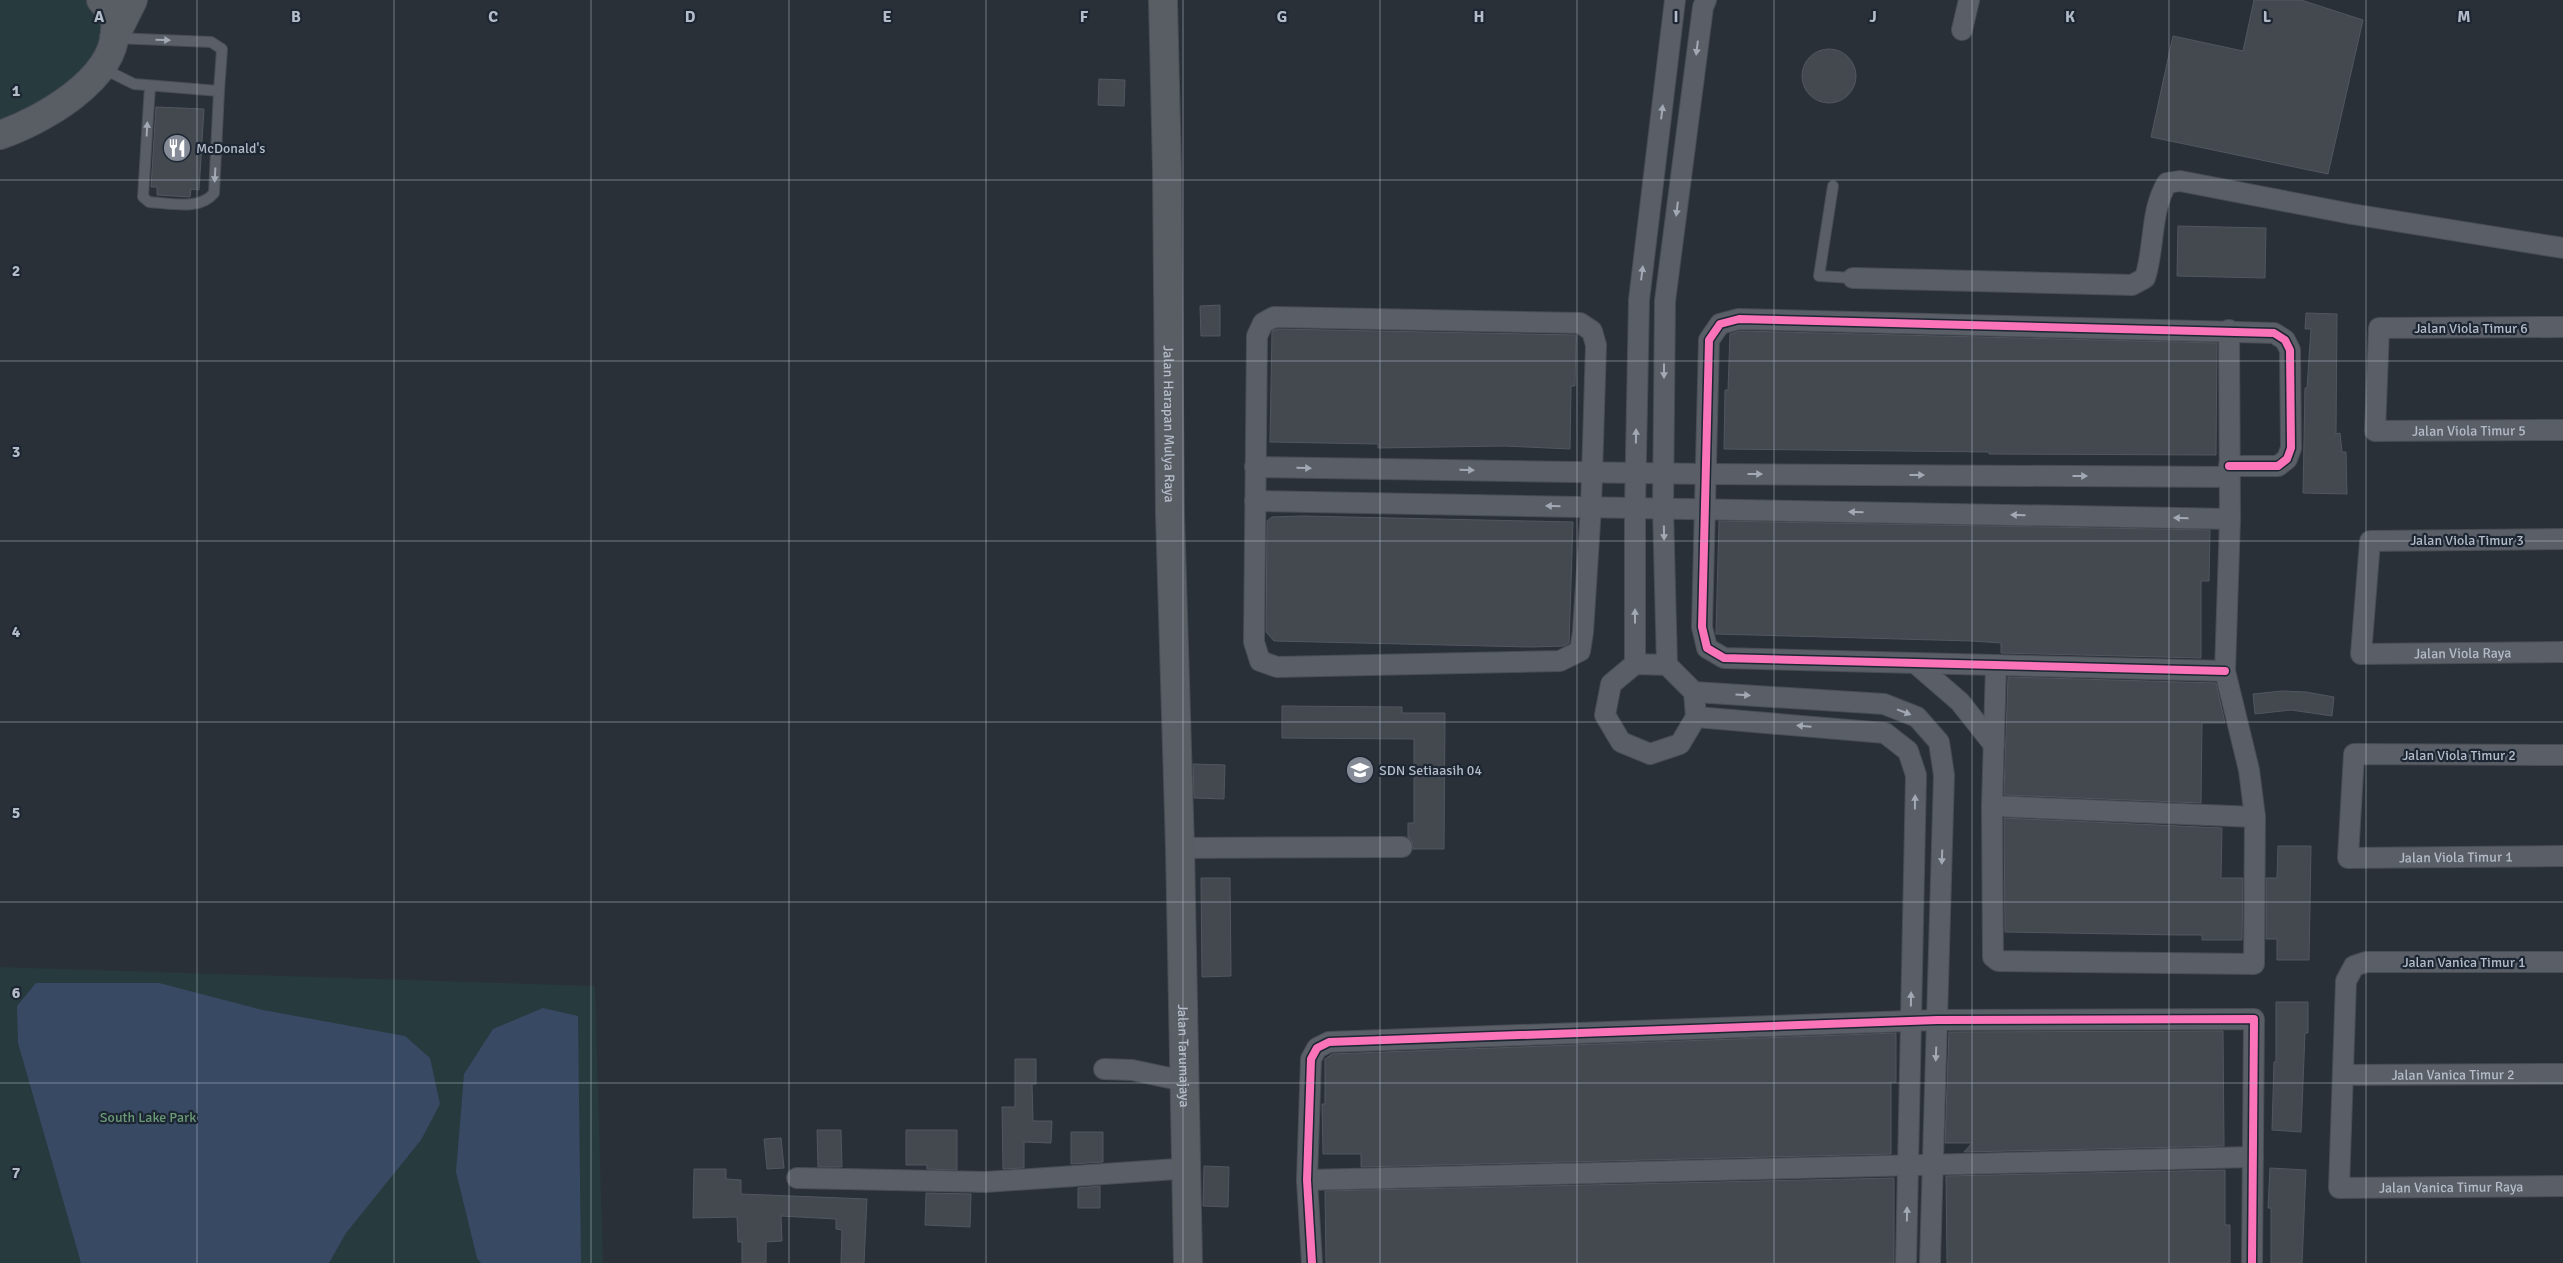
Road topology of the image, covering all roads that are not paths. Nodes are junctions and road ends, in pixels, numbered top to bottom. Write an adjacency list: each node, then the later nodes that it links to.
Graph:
1 (101, 0): 8 (street)
2 (133, 0): 8 (street)
3 (1163, 0): 49 (street, Jalan Harapan Mulya Raya)
4 (1675, 0): 16 (street, one-way to 4)
5 (1706, 0): 17 (street, one-way to 17)
6 (1969, 0): 7 (street)
7 (1962, 30)
8 (114, 38): 9 (street); 11 (lane, one-way to 11)
9 (102, 68): 10 (lane); 12 (street)
10 (150, 86): 11 (lane); 11 (lane, one-way to 10)
11 (219, 92)
12 (0, 135)
13 (1833, 186): 15 (lane)
14 (2563, 248): 15 (street)
15 (1852, 278)
16 (1639, 300): 17 (street); 25 (street, one-way to 16)
17 (1665, 301): 26 (street, one-way to 26)
18 (2563, 327): 21 (street, Jalan Viola Timur 6)
19 (2229, 330): 24 (street); 24 (street); 27 (street)
20 (2563, 430): 21 (street, Jalan Viola Timur 5)
21 (2375, 431)
22 (1255, 467): 23 (street, one-way to 23); 23 (street); 28 (street)
23 (1592, 472): 25 (street); 29 (street)
24 (2229, 472): 27 (street, one-way to 24); 33 (street)
25 (1635, 473): 26 (street); 30 (street)
26 (1664, 474): 27 (street); 31 (street)
27 (1706, 474): 32 (street)
28 (1255, 501): 29 (street, one-way to 28); 29 (street)
29 (1591, 507): 30 (street)
30 (1634, 508): 31 (street); 38 (street, one-way to 30)
31 (1664, 508): 32 (street); 39 (street, one-way to 39)
32 (1705, 509): 33 (street, one-way to 32); 37 (street)
33 (2230, 519): 41 (street)
34 (2563, 539): 36 (street, Jalan Viola Timur 3)
35 (2563, 652): 36 (street, Jalan Viola Raya)
36 (2361, 654)
37 (1915, 663): 40 (street); 44 (street)
38 (1635, 664): 39 (street); 43 (street)
39 (1667, 665): 42 (street)
40 (1996, 665): 41 (street); 44 (street)
41 (2225, 671): 47 (street)
42 (1694, 692): 43 (street); 53 (street, one-way to 53)
43 (1696, 717): 54 (street, one-way to 43)
44 (1994, 745): 46 (street)
45 (2563, 755): 51 (street, Jalan Viola Timur 2)
46 (1992, 806): 47 (street); 47 (street)
47 (2255, 817)
48 (1402, 847): 49 (street)
49 (1180, 848): 58 (street, Jalan Tarumajaya)
50 (2563, 856): 51 (street, Jalan Viola Timur 1)
51 (2348, 858)
52 (2563, 962): 57 (street, Jalan Vanica Timur 1)
53 (1937, 1020): 54 (street); 59 (street); 60 (street, one-way to 60)
54 (1910, 1023): 61 (street); 64 (street)
55 (1104, 1069): 58 (street)
56 (2563, 1074): 57 (street, Jalan Vanica Timur 2)
57 (2343, 1075): 65 (street, Jalan Vanica Timur Raya)
58 (1174, 1078): 62 (street, Jalan Tarumajaya)
59 (2253, 1157): 60 (street); 70 (street)
60 (1933, 1164): 61 (street); 69 (street)
61 (1908, 1165): 64 (street); 68 (street, one-way to 61)
62 (1182, 1167): 63 (street); 66 (street, Jalan Tarumajaya)
63 (798, 1178)
64 (1307, 1180): 67 (street)
65 (2563, 1186)
66 (1188, 1263)
67 (1312, 1263)
68 (1906, 1263)
69 (1930, 1263)
70 (2252, 1263)

